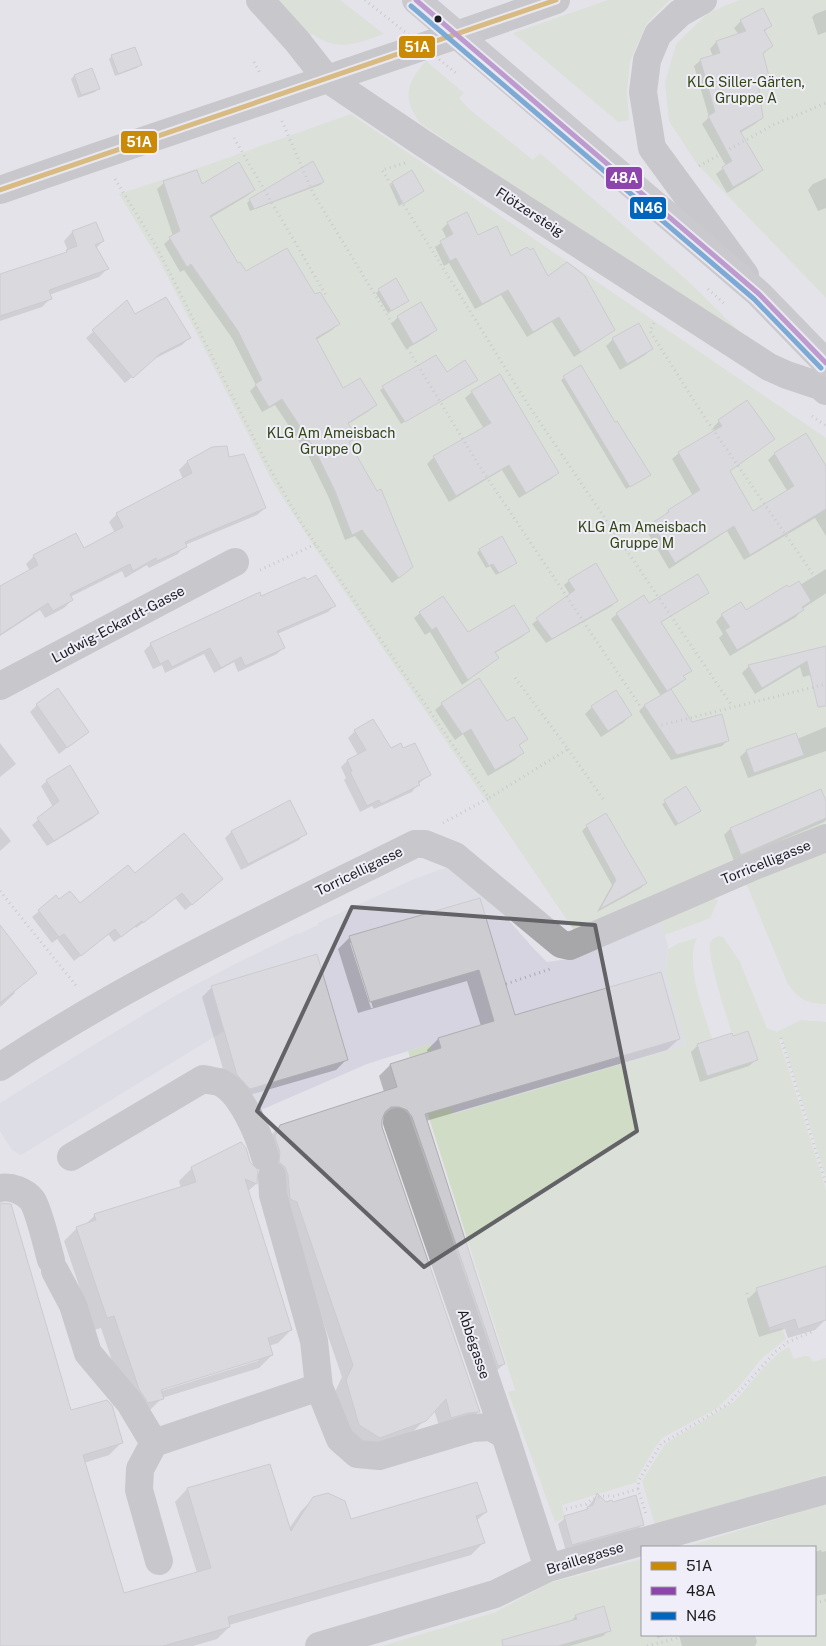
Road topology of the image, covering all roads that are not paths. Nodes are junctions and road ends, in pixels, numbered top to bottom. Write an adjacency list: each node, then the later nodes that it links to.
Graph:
1 (260, 0): 5 (street, Flötzersteig)
2 (416, 0): 7 (main road, bridge)
3 (556, 0): 5 (street)
4 (703, 0): 7 (street)
5 (326, 78): 6 (street); 9 (street, Flötzersteig)
6 (0, 190)
7 (759, 294): 8 (main road)
8 (826, 363)
9 (826, 391)
10 (236, 562): 11 (street, Ludwig-Eckardt-Gasse)
11 (0, 686)
12 (826, 838): 13 (street, Torricelligasse)
13 (0, 1067)
14 (397, 1122): 18 (street, Abbégasse)
15 (71, 1157): 17 (street)
16 (0, 1188): 19 (street)
17 (319, 1387): 18 (street); 19 (street)
18 (505, 1435): 22 (street, Abbégasse)
19 (154, 1444): 21 (street)
20 (826, 1490): 22 (street, Braillegasse)
21 (160, 1561)
22 (548, 1568): 23 (street, Braillegasse)
23 (319, 1646)

